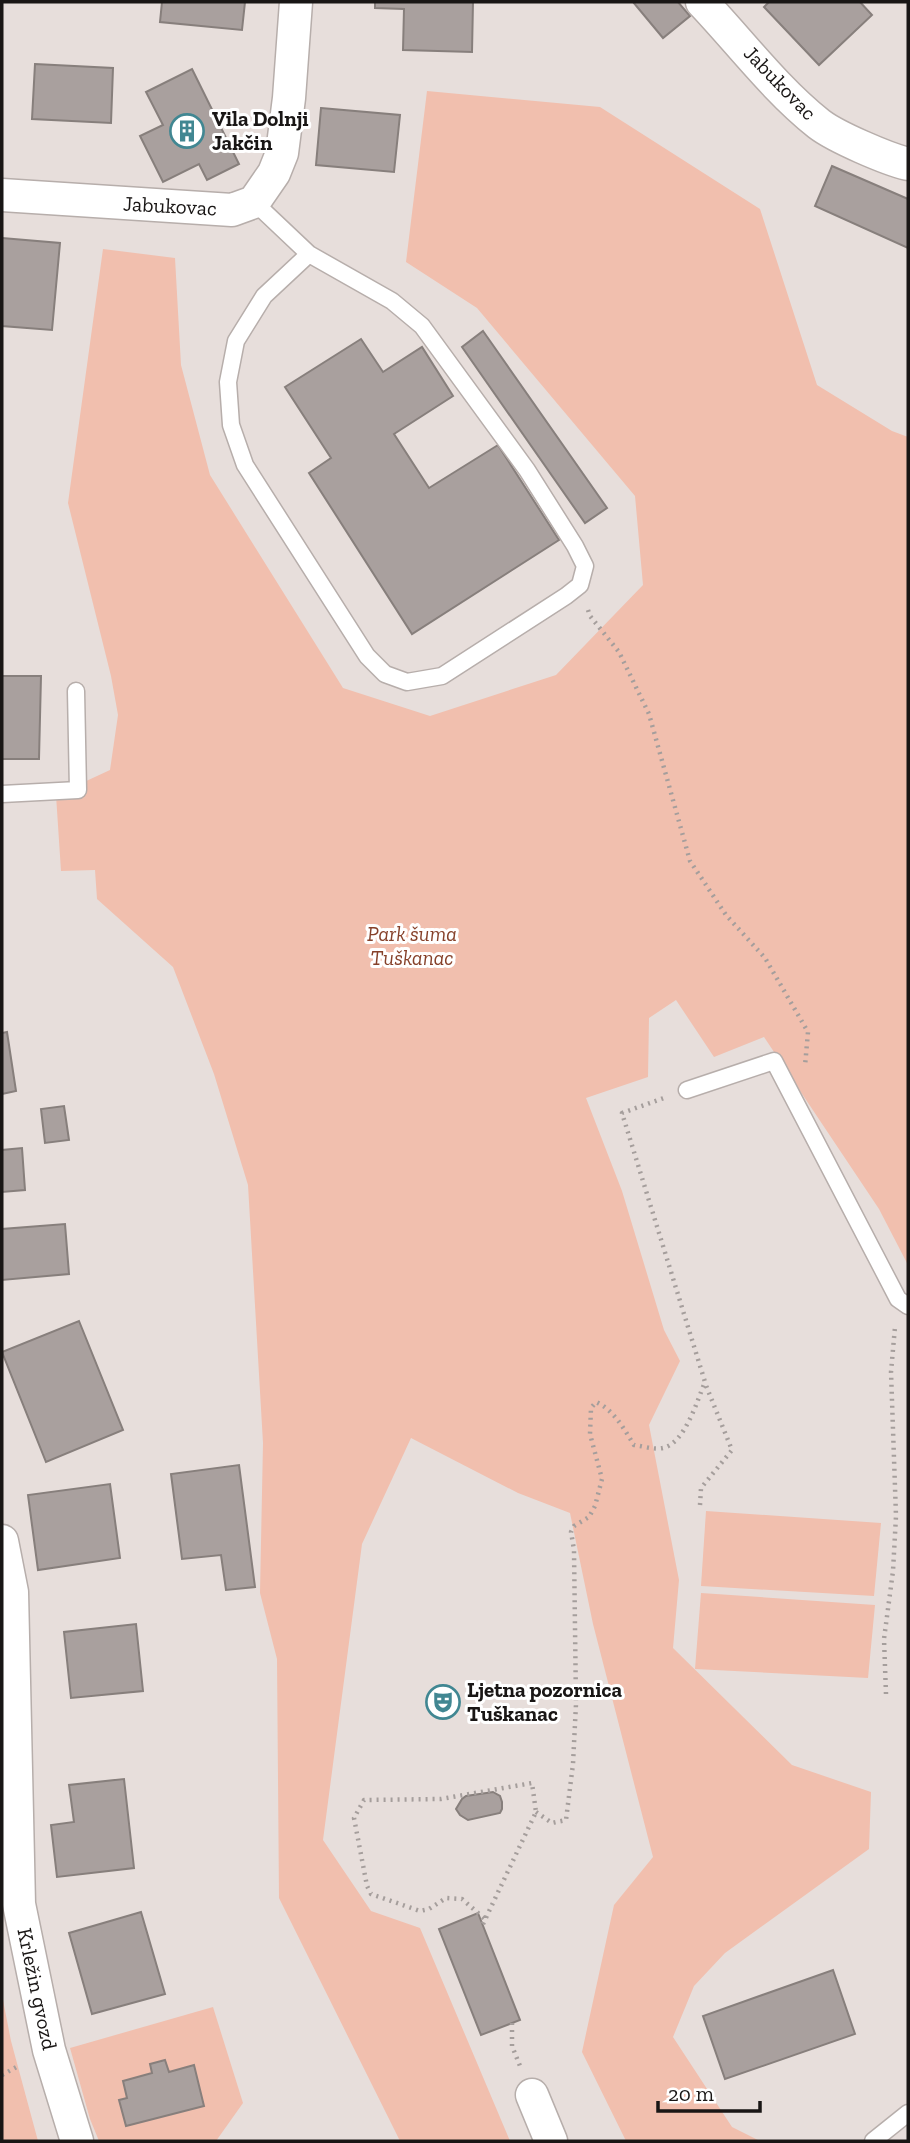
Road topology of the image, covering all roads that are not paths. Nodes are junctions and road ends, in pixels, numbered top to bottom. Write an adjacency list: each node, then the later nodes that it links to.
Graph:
1 (296, 2): 5 (street)
2 (702, 2): 3 (street, Jabukovac)
3 (908, 164)
4 (2, 195): 5 (street, Jabukovac)
5 (254, 202): 6 (lane)
6 (309, 254): 6 (lane)
7 (76, 691): 8 (lane)
8 (2, 794)
9 (687, 1090): 10 (lane)
10 (903, 1303)
11 (2, 1541): 14 (street, Krležin gvozd)
12 (527, 2084): 15 (street)
13 (908, 2113): 16 (lane)
14 (77, 2141)
15 (551, 2141)
16 (873, 2141)

